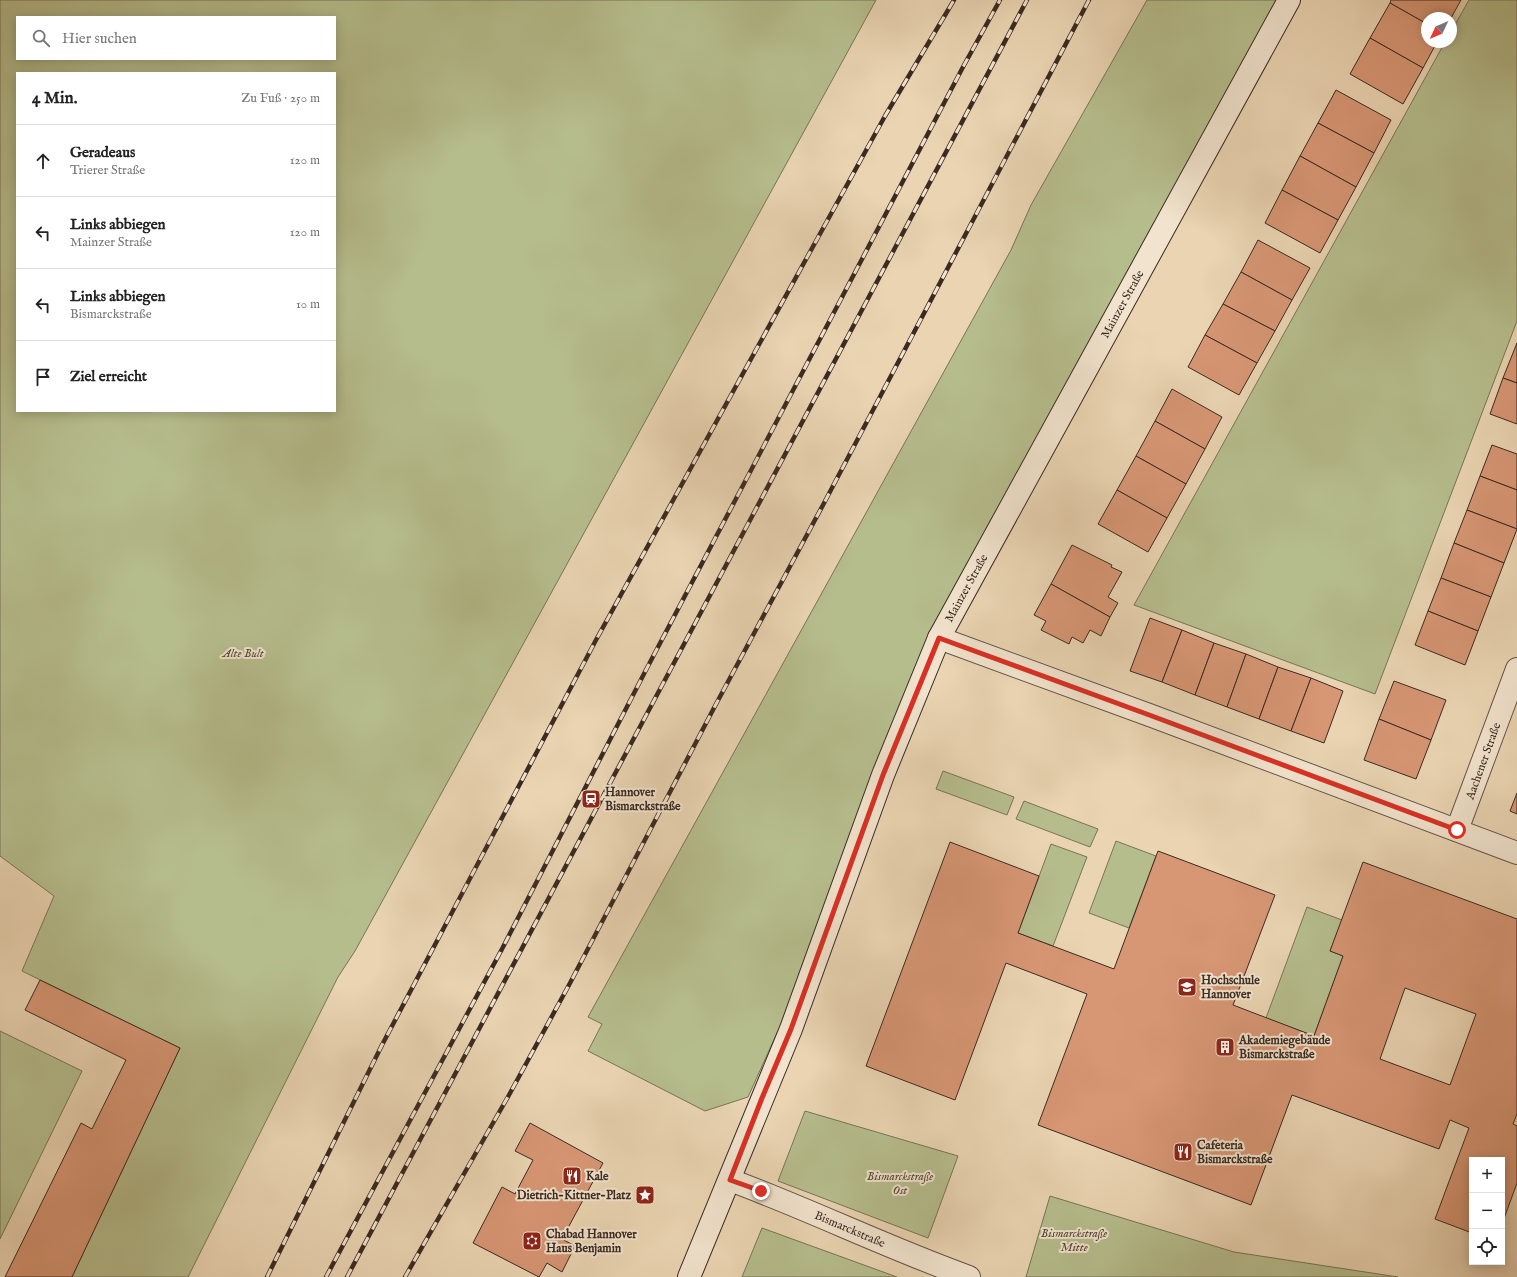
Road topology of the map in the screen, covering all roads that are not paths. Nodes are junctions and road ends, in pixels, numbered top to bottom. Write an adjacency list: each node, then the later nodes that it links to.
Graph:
1 (1289, 0): 2 (street, Mainzer Straße)
2 (939, 638): 4 (street); 6 (street, Mainzer Straße)
3 (1517, 669): 4 (street, Aachener Straße)
4 (1457, 830): 5 (street)
5 (1517, 853)
6 (730, 1180): 7 (street, Mainzer Straße); 8 (street, Bismarckstraße)
7 (689, 1277)
8 (969, 1277)

